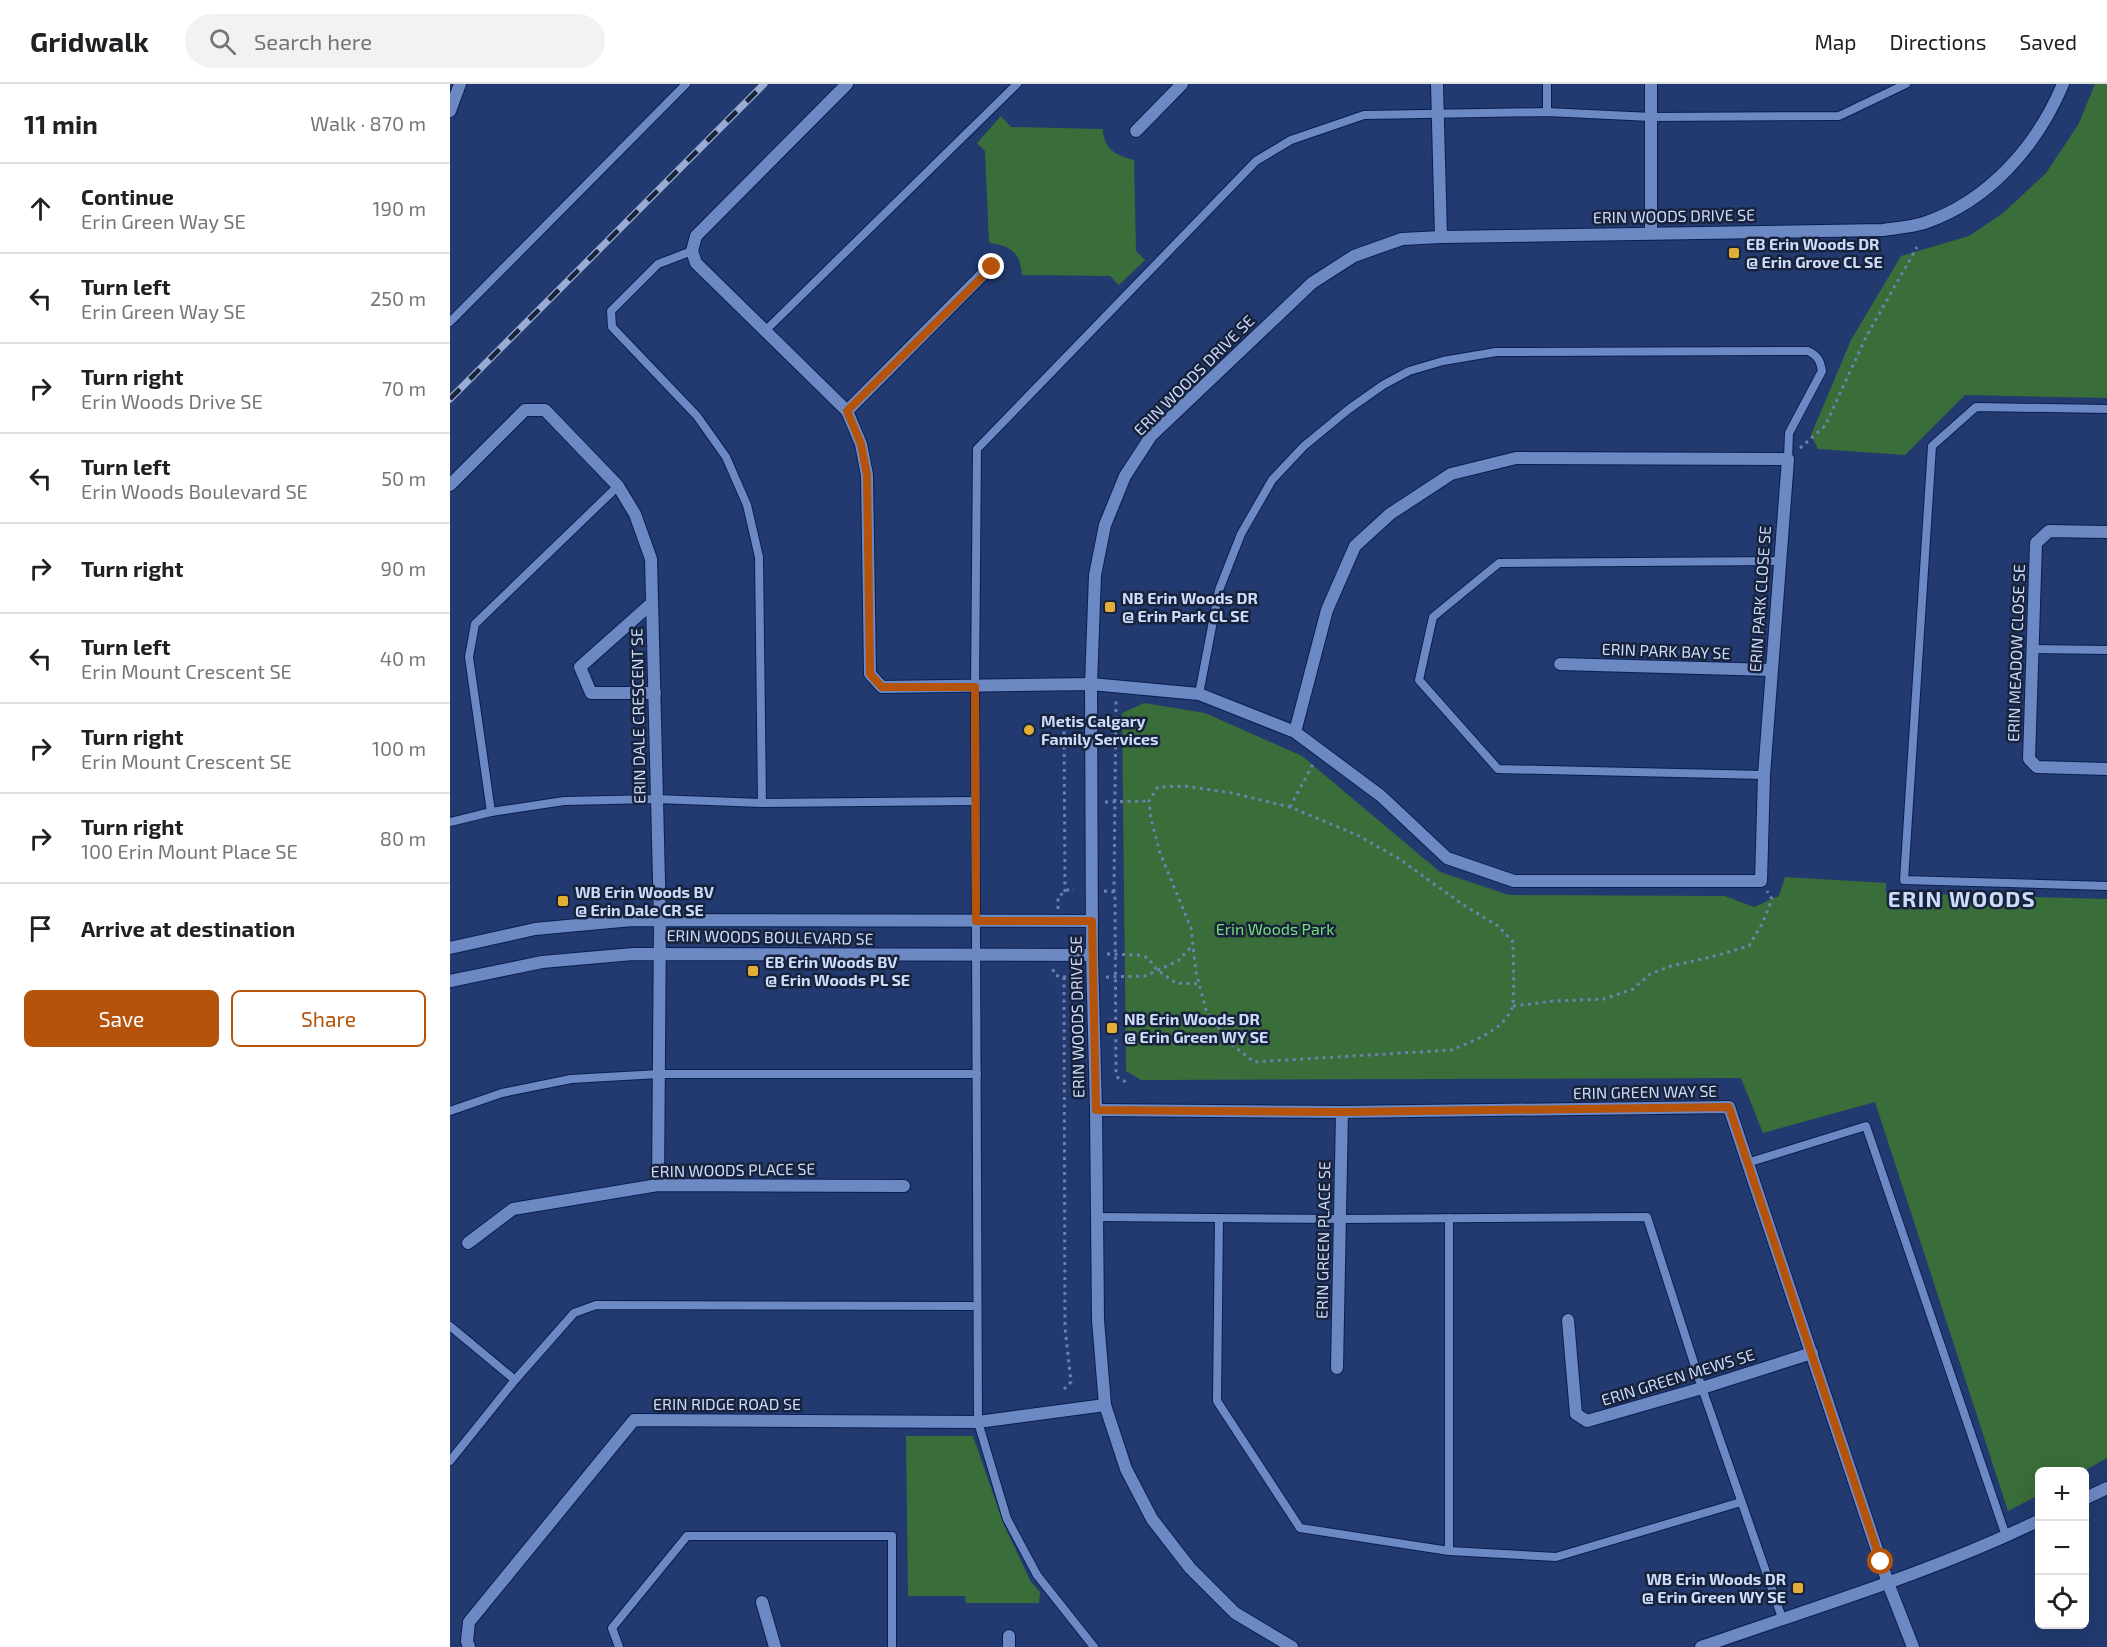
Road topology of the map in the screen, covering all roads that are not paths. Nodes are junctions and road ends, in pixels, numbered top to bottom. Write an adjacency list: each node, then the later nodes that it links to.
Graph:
1 (460, 84): 11 (street)
2 (686, 84): 20 (lane)
3 (847, 84): 18 (street)
4 (1017, 84): 21 (lane)
5 (1182, 84): 15 (street)
6 (1437, 84): 13 (street)
7 (1547, 84): 12 (lane)
8 (1651, 84): 14 (street)
9 (1906, 84): 14 (lane)
10 (2063, 84): 16 (street, ERIN WOODS DRIVE SE)
11 (450, 111)
12 (1547, 112): 13 (lane); 14 (lane)
13 (1437, 114): 17 (street); 35 (lane)
14 (1651, 117): 16 (street)
15 (1136, 130)
16 (1651, 232): 17 (street, ERIN WOODS DRIVE SE)
17 (1441, 237): 34 (street, ERIN WOODS DRIVE SE)
18 (692, 251): 21 (street); 43 (lane)
19 (992, 267): 23 (street)
20 (450, 322)
21 (765, 332): 23 (street)
22 (2107, 409): 46 (lane)
23 (847, 411): 35 (street)
24 (1788, 459): 28 (street, ERIN PARK CLOSE SE); 37 (lane); 38 (street)
25 (450, 485): 26 (street, ERIN DALE CRESCENT SE)
26 (618, 486): 29 (street, ERIN DALE CRESCENT SE); 44 (lane)
27 (2107, 532): 30 (street, ERIN MEADOW CLOSE SE)
28 (1779, 561): 33 (street, ERIN PARK CLOSE SE); 40 (lane)
29 (652, 603): 36 (street, ERIN DALE CRESCENT SE); 36 (street)
30 (2032, 649): 31 (lane); 39 (street, ERIN MEADOW CLOSE SE)
31 (2107, 650)
32 (1560, 664): 33 (street, ERIN PARK BAY SE)
33 (1771, 670): 40 (street, ERIN PARK CLOSE SE)
34 (1091, 684): 35 (street); 37 (street); 49 (street, ERIN WOODS DRIVE SE)
35 (975, 687): 42 (lane)
36 (655, 693): 41 (street, ERIN DALE CRESCENT SE)
37 (1199, 694): 38 (street)
38 (1295, 732): 40 (street, ERIN PARK CLOSE SE)
39 (2107, 769)
40 (1764, 775)
41 (656, 800): 43 (lane); 44 (lane); 47 (street, ERIN DALE CRESCENT SE)
42 (975, 801): 43 (lane); 48 (lane)
43 (762, 803)
44 (491, 812): 45 (lane)
45 (450, 822)
46 (2107, 886)
47 (660, 920): 48 (street, ERIN WOODS BOULEVARD SE); 50 (street, ERIN WOODS BOULEVARD SE); 51 (street, ERIN DALE CRESCENT SE)
48 (976, 921): 49 (street, ERIN WOODS BOULEVARD SE); 53 (lane)
49 (1092, 921): 52 (street, ERIN WOODS DRIVE SE)
50 (450, 948)
51 (660, 953): 53 (street, ERIN WOODS BOULEVARD SE); 54 (street, ERIN WOODS BOULEVARD SE); 55 (street, ERIN DALE CRESCENT SE)
52 (1092, 955): 53 (street, ERIN WOODS BOULEVARD SE); 57 (street, ERIN WOODS DRIVE SE)
53 (976, 956): 56 (lane)
54 (450, 981)
55 (659, 1074): 56 (lane); 58 (lane); 61 (street, ERIN DALE CRESCENT SE)
56 (977, 1074): 68 (lane)
57 (1096, 1110): 59 (street, ERIN GREEN WAY SE); 63 (street, ERIN WOODS DRIVE SE)
58 (450, 1111)
59 (1342, 1112): 60 (street, ERIN GREEN WAY SE); 66 (street, ERIN GREEN PLACE SE)
60 (1747, 1163): 71 (street, ERIN GREEN WAY SE); 82 (lane)
61 (658, 1185): 62 (street, ERIN WOODS PLACE SE); 67 (street, ERIN WOODS PLACE SE)
62 (903, 1186)
63 (1098, 1217): 64 (lane); 75 (street, ERIN WOODS DRIVE SE)
64 (1219, 1218): 66 (lane); 83 (lane)
65 (1449, 1218): 66 (lane); 74 (lane); 83 (lane)
66 (1340, 1219): 72 (street, ERIN GREEN PLACE SE)
67 (468, 1243)
68 (977, 1306): 73 (lane); 76 (lane)
69 (1568, 1320): 74 (street, ERIN GREEN MEWS SE)
70 (450, 1326): 73 (lane)
71 (1812, 1353): 74 (street, ERIN GREEN MEWS SE); 84 (street, ERIN GREEN WAY SE)
72 (1337, 1368)
73 (515, 1380): 77 (lane)
74 (1702, 1388): 80 (lane)
75 (1104, 1406): 76 (street, ERIN RIDGE ROAD SE); 92 (street, ERIN WOODS DRIVE SE)
76 (978, 1422): 87 (street, ERIN RIDGE ROAD SE); 91 (lane)
77 (450, 1461)
78 (2107, 1488): 79 (street)
79 (2089, 1497)
80 (1741, 1502): 83 (lane); 86 (lane)
81 (2038, 1521): 82 (street)
82 (2006, 1536): 84 (street)
83 (1449, 1551)
84 (1888, 1583): 86 (street); 94 (street, ERIN GREEN WAY SE)
85 (762, 1602): 89 (street)
86 (1782, 1618): 93 (street)
87 (469, 1647)
88 (619, 1647): 90 (lane)
89 (775, 1647)
90 (892, 1647)
91 (1094, 1647)
92 (1292, 1647)
93 (1701, 1647)
94 (1912, 1647)

